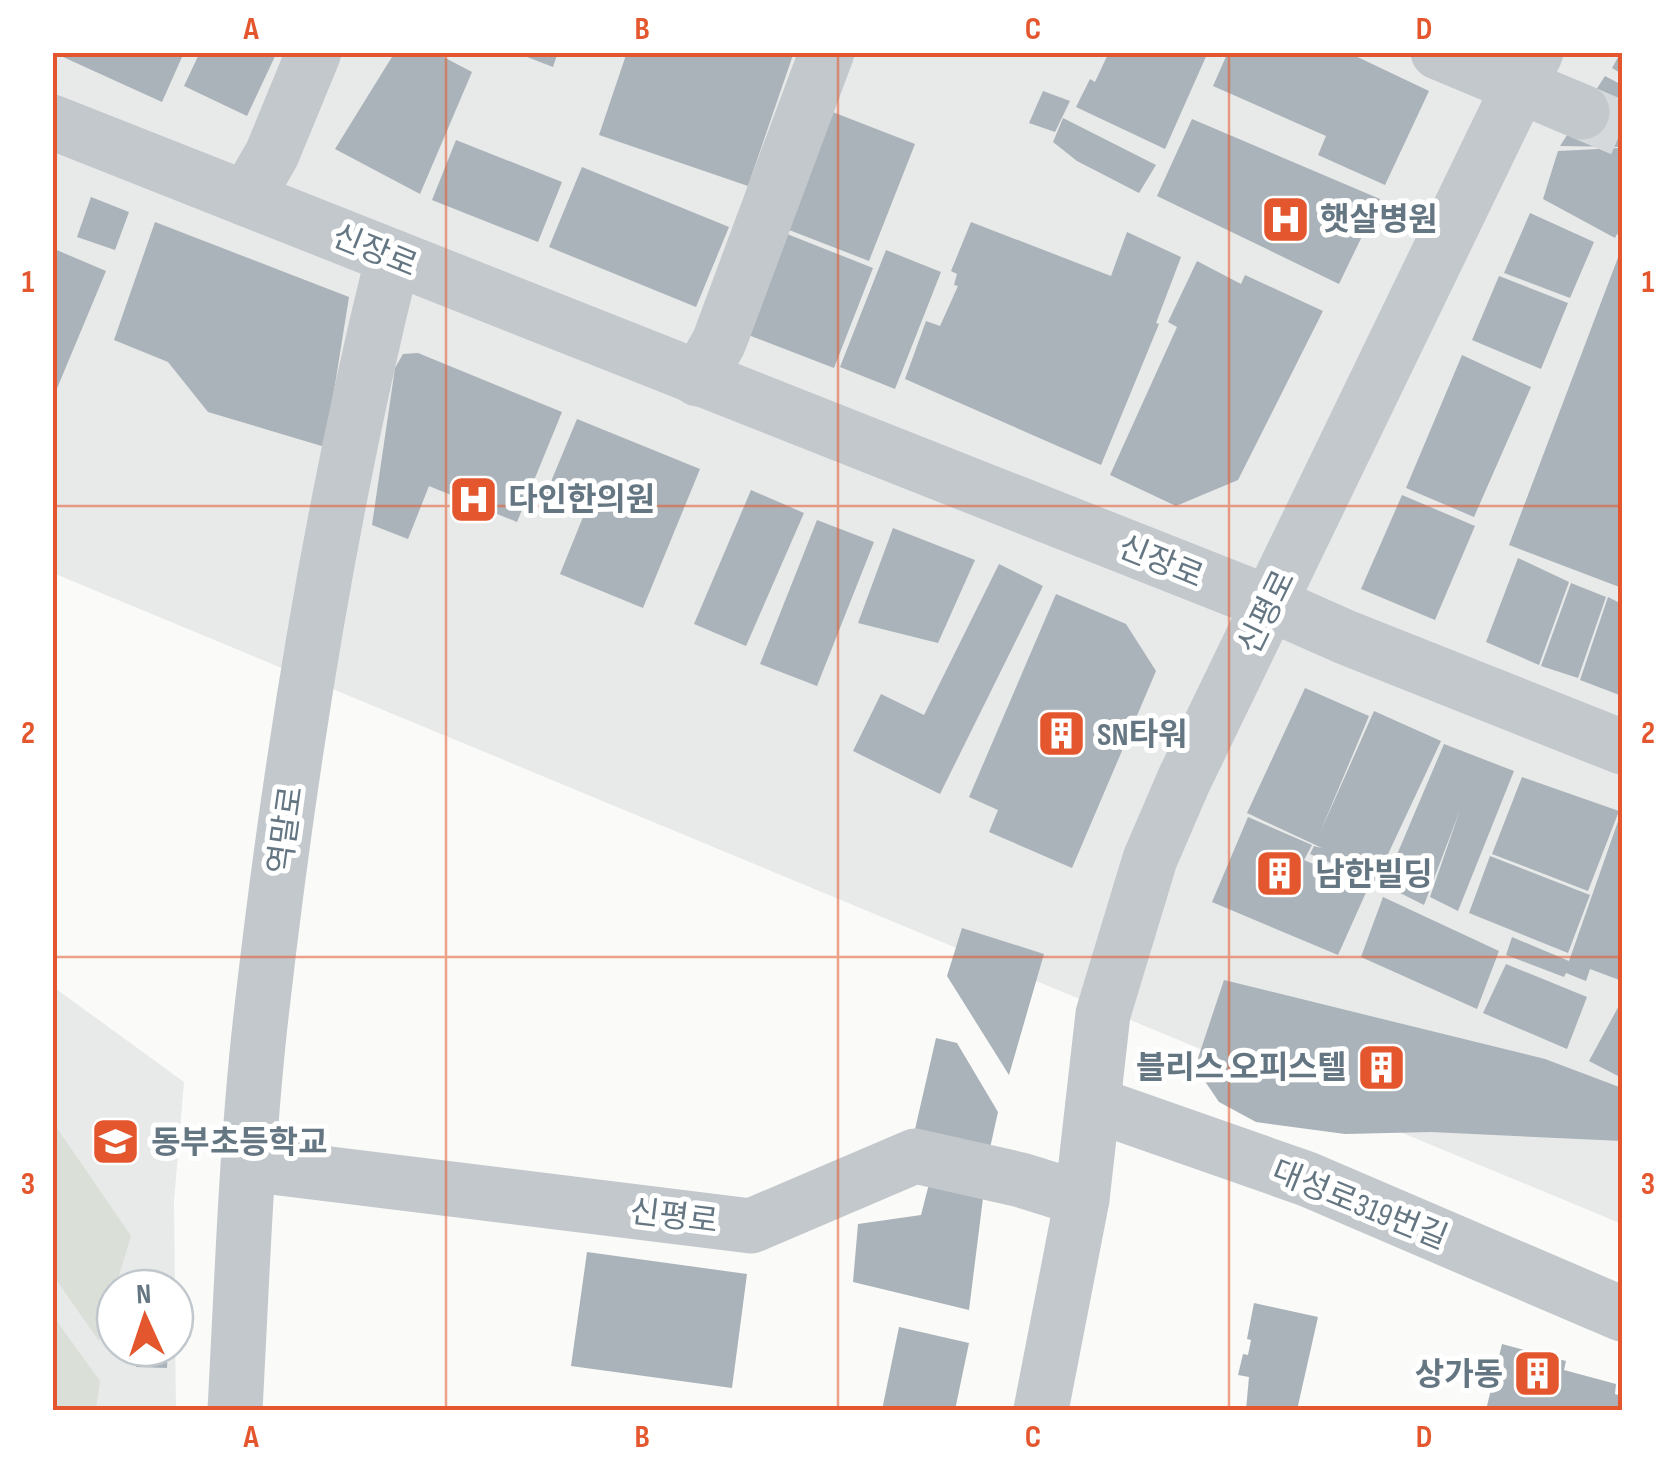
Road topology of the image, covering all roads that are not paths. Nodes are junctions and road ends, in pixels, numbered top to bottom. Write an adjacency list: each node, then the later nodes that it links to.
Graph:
1 (314, 52): 7 (street)
2 (827, 52): 9 (street)
3 (1438, 52): 4 (street)
4 (1527, 70): 5 (street); 10 (street, 신평로)
5 (1582, 112)
6 (52, 122): 7 (street, 신장로)
7 (246, 200): 8 (street, 신장로)
8 (392, 257): 9 (street, 신장로); 13 (street, 역말로)
9 (698, 379): 10 (street, 신장로)
10 (1271, 604): 11 (street, 신장로); 12 (street, 신평로)
11 (1622, 747)
12 (1092, 1104): 14 (street, 신평로); 15 (street, 대성로319번길)
13 (248, 1164): 14 (street, 신평로); 16 (street, 역말로)
14 (1082, 1200): 17 (street, 신평로)
15 (1622, 1314)
16 (235, 1410)
17 (1041, 1410)

